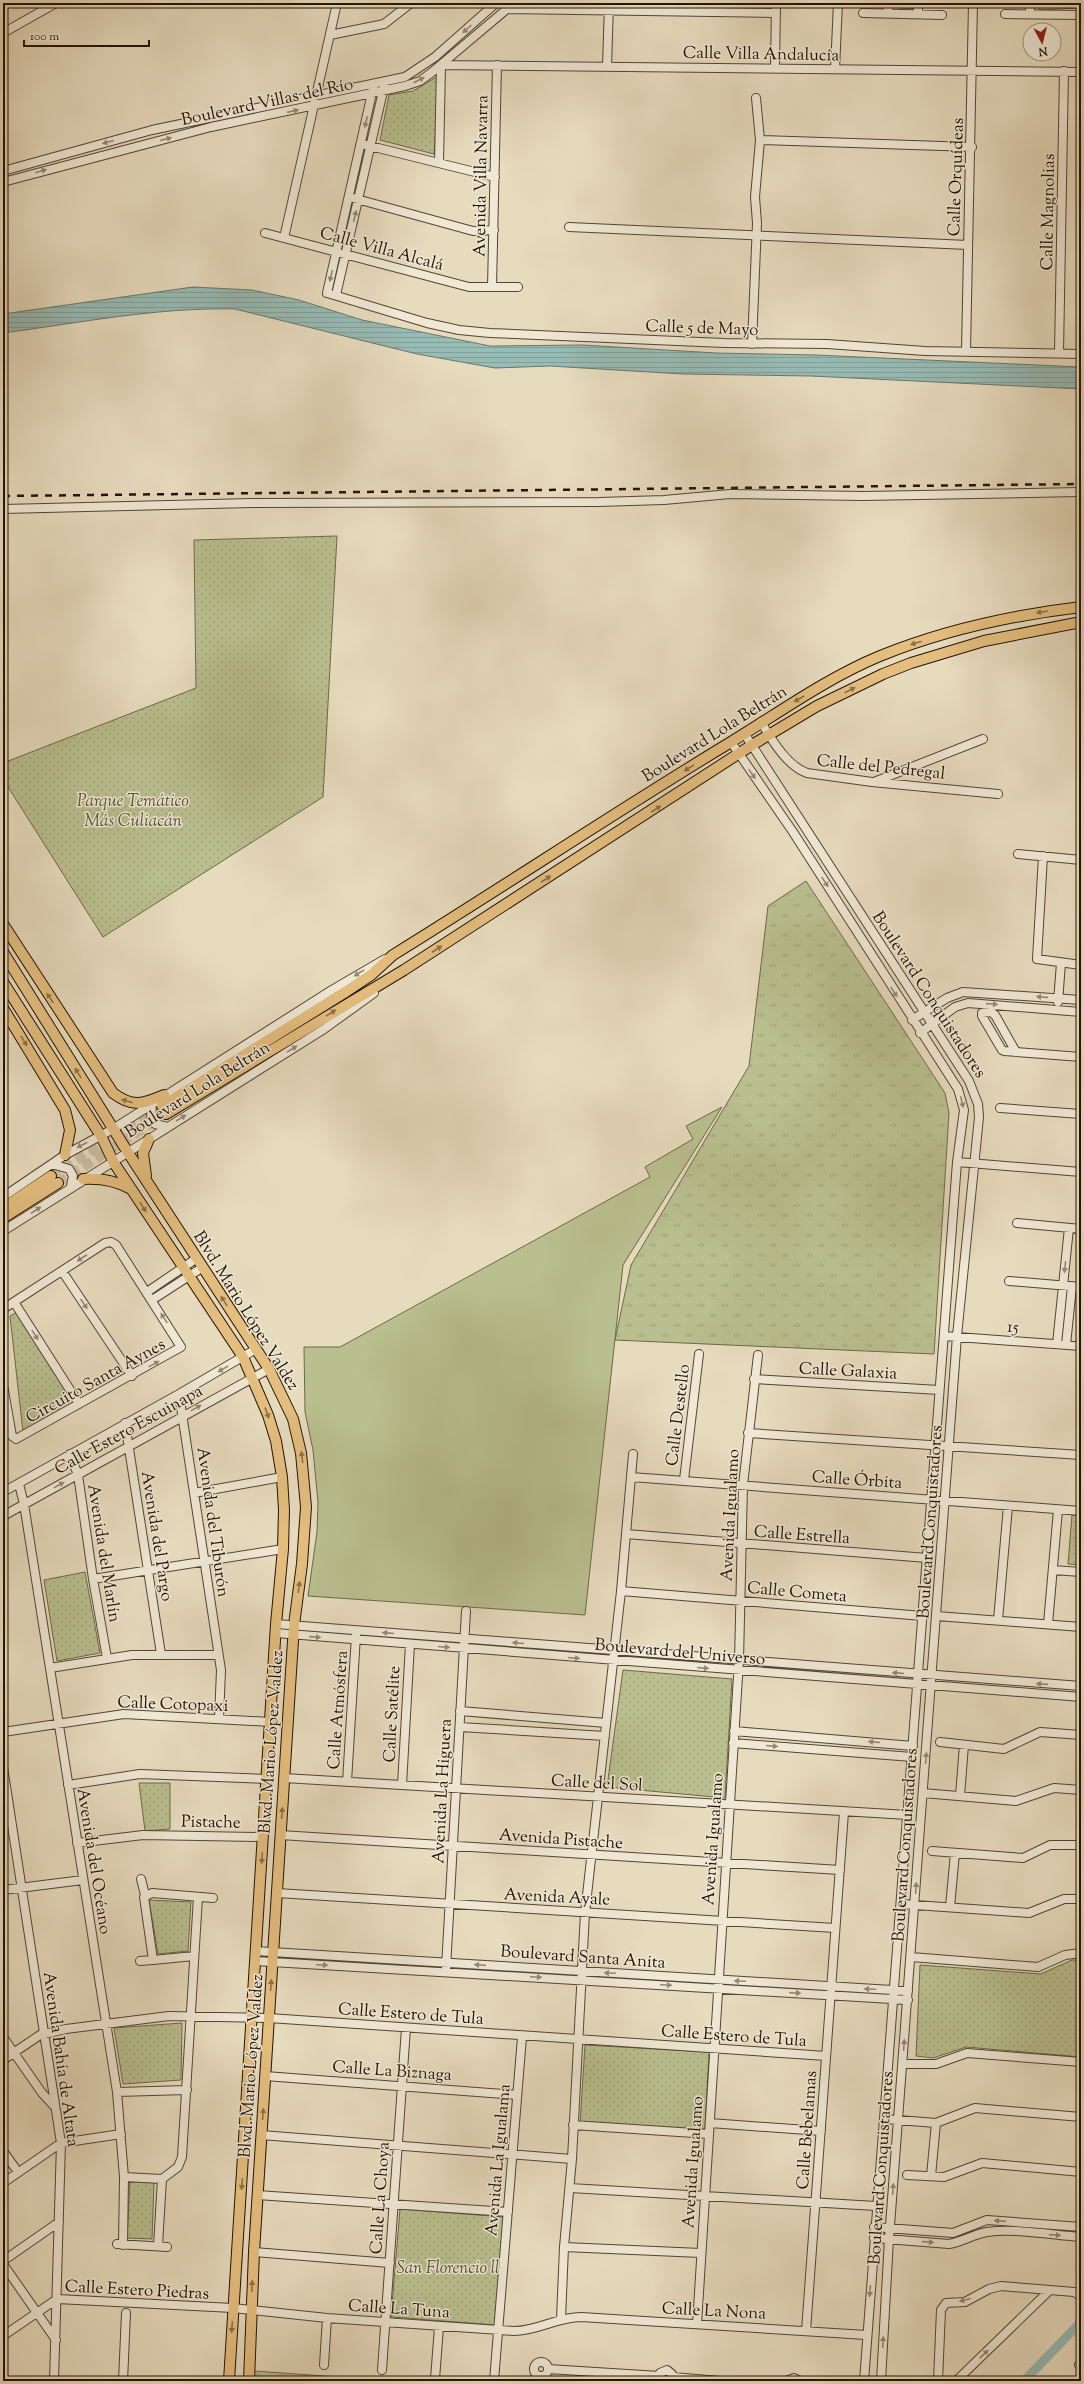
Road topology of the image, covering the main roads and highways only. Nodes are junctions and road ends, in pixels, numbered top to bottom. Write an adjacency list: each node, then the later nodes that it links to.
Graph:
1 (1081, 607): 2 (main road, Boulevard Lola Beltrán, one-way to 2)
2 (1081, 622)
3 (3, 924): 7 (main road, one-way to 3)
4 (3, 952): 11 (main road, Blvd. Mario López Valdez, one-way to 4)
5 (3, 982): 12 (main road, Blvd. Mario López Valdez)
6 (3, 1008): 9 (main road, one-way to 9)
7 (164, 1095)
8 (149, 1139): 11 (main road)
9 (65, 1155)
10 (83, 1179): 12 (main road)
11 (148, 1184): 16 (main road, Blvd. Mario López Valdez, one-way to 11)
12 (132, 1190): 15 (main road, Blvd. Mario López Valdez, one-way to 15)
13 (3, 1208): 14 (main road)
14 (3, 1218)
15 (229, 2381)
16 (249, 2381)

